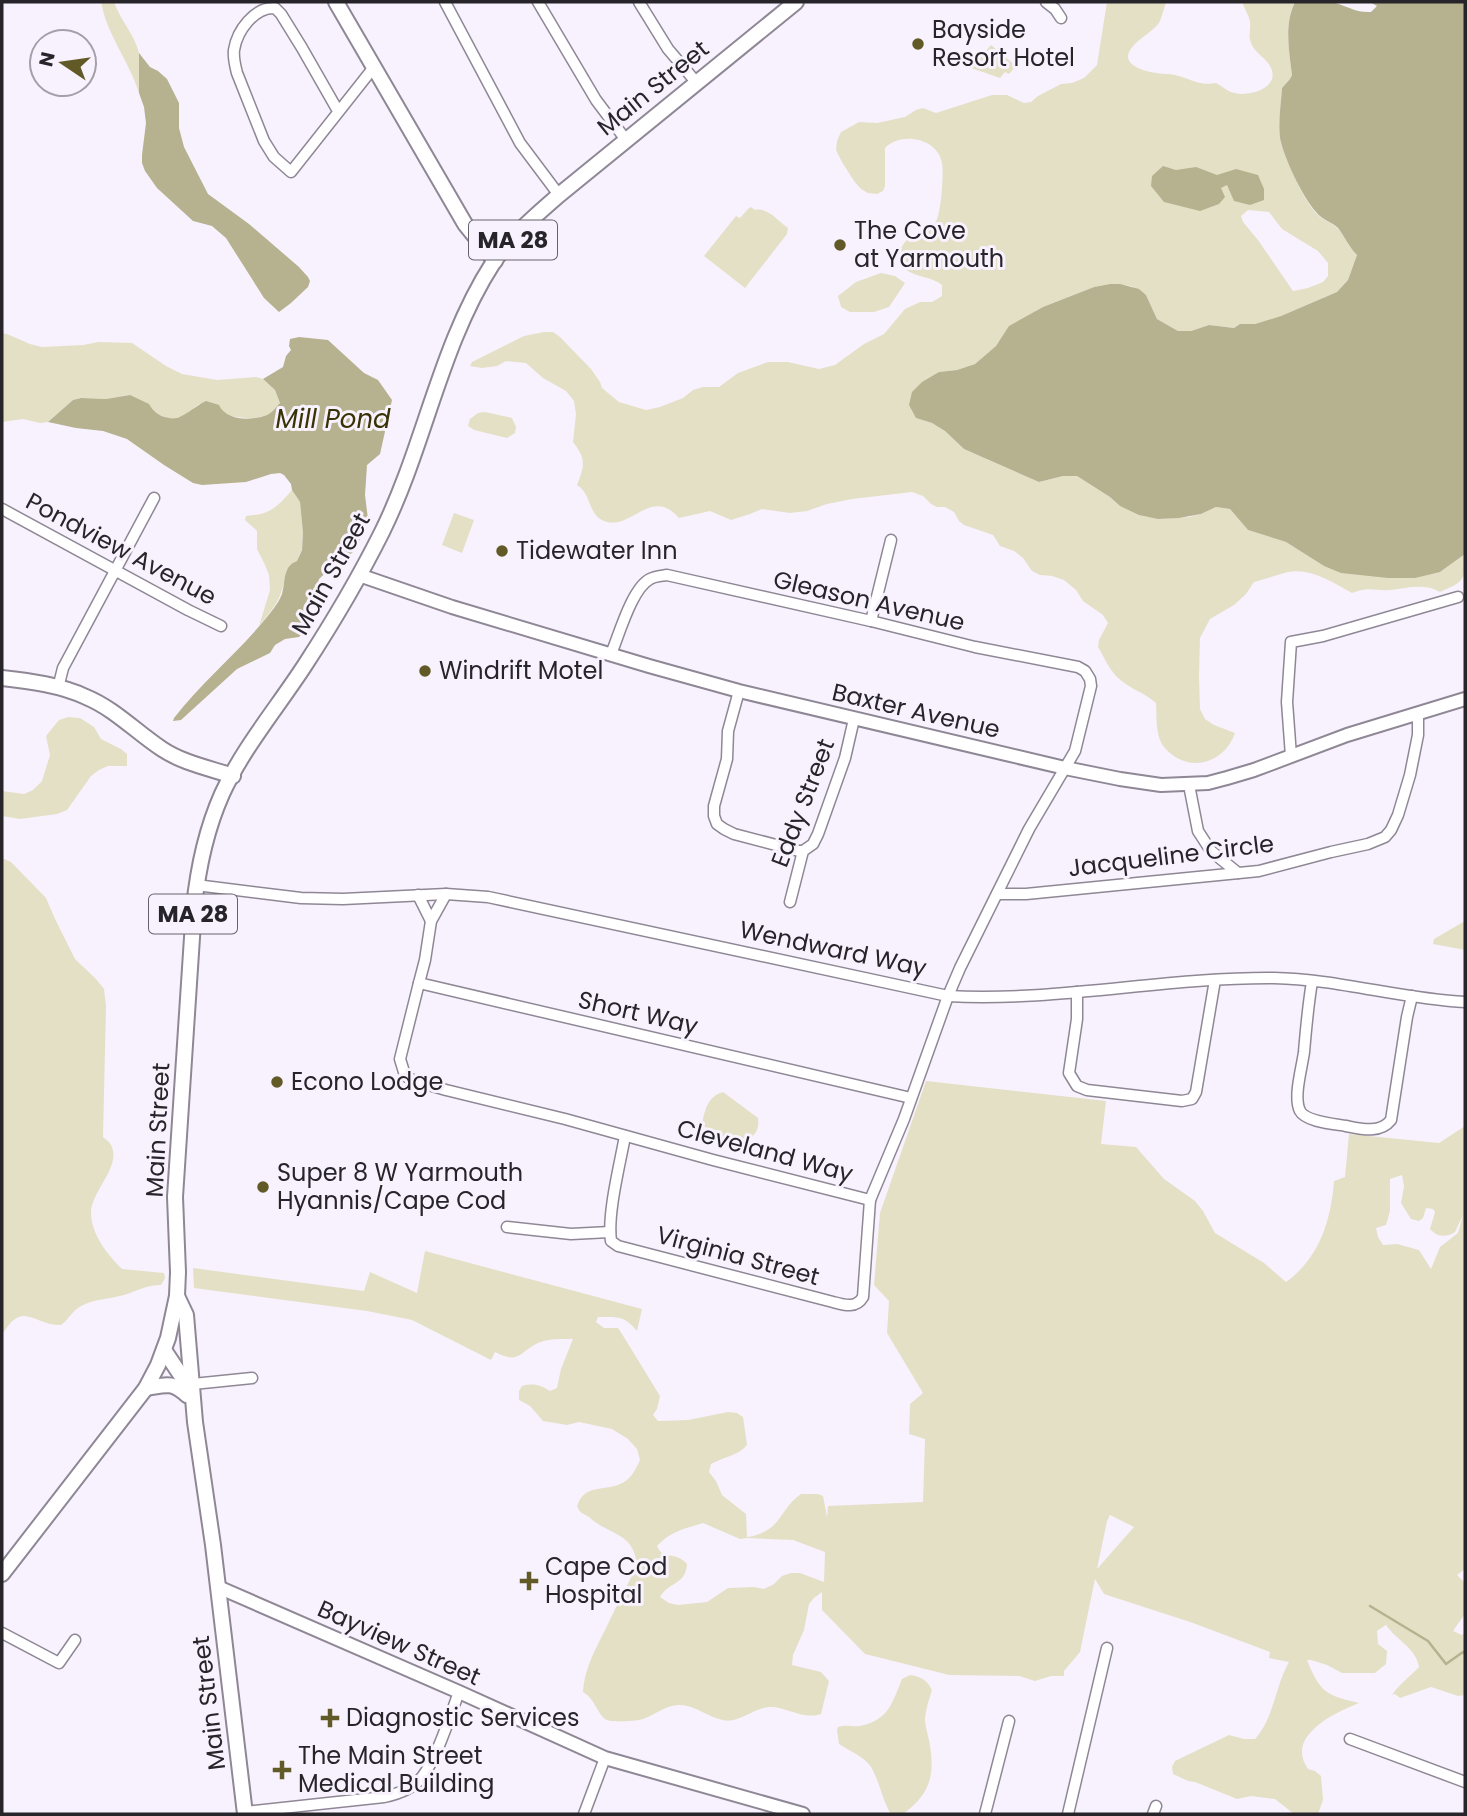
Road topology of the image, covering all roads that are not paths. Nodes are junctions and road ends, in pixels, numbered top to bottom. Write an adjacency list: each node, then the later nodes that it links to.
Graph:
1 (335, 2): 8 (main road)
2 (445, 2): 12 (street)
3 (538, 2): 11 (street)
4 (639, 2): 9 (street)
5 (796, 2): 9 (main road, Main Street / MA 28)
6 (1046, 2): 7 (street)
7 (1061, 18)
8 (374, 67): 10 (street); 13 (main road)
9 (696, 82): 11 (main road, Main Street / MA 28)
10 (338, 111): 10 (street)
11 (626, 140): 12 (main road, Main Street / MA 28)
12 (559, 195): 13 (main road, Main Street / MA 28)
13 (495, 261): 18 (main road, Main Street / MA 28)
14 (154, 498): 17 (street)
15 (2, 509): 17 (street, Pondview Avenue)
16 (891, 540): 20 (street)
17 (115, 570): 21 (street, Pondview Avenue); 25 (street)
18 (359, 575): 22 (street, Baxter Avenue); 32 (main road, Main Street / MA 28)
19 (1458, 597): 30 (street)
20 (871, 621): 22 (street, Gleason Avenue); 23 (street, Gleason Avenue)
21 (221, 626)
22 (611, 654): 26 (street, Baxter Avenue)
23 (1078, 667): 31 (street, Cleveland Way)
24 (2, 678): 25 (main road)
25 (58, 688): 32 (main road)
26 (739, 691): 29 (street, Baxter Avenue); 34 (street)
27 (1465, 698): 28 (street, Baxter Avenue)
28 (1419, 714): 30 (street, Baxter Avenue); 35 (street, Jacqueline Circle)
29 (854, 719): 31 (street, Baxter Avenue); 34 (street, Eddy Street)
30 (1290, 756): 33 (street, Baxter Avenue)
31 (1065, 768): 33 (street, Baxter Avenue); 38 (street, Cleveland Way)
32 (233, 776): 36 (main road, Main Street / MA 28)
33 (1189, 785): 35 (street)
34 (803, 851): 40 (street, Eddy Street)
35 (1238, 873): 38 (street, Jacqueline Circle)
36 (196, 885): 39 (street, Wendward Way); 54 (main road, Main Street / MA 28)
37 (446, 894): 39 (street, Wendward Way); 41 (street); 46 (street, Wendward Way)
38 (997, 894): 46 (street, Cleveland Way)
39 (418, 895): 41 (street)
40 (790, 902)
41 (431, 920): 44 (street)
42 (1215, 980): 43 (street, Wendward Way); 45 (street, Wendward Way); 45 (street)
43 (1312, 982): 47 (street, Wendward Way); 47 (street)
44 (419, 984): 49 (street, Short Way); 50 (street, Cleveland Way)
45 (1077, 992): 46 (street, Wendward Way)
46 (948, 996): 49 (street, Cleveland Way)
47 (1412, 996): 48 (street, Wendward Way)
48 (1465, 1002)
49 (911, 1098): 51 (street, Cleveland Way)
50 (625, 1136): 51 (street, Cleveland Way); 53 (street)
51 (870, 1200): 53 (street, Virginia Street)
52 (507, 1227): 53 (street)
53 (610, 1232)
54 (177, 1296): 55 (main road, Main Street / MA 28); 58 (main road, Main Street)
55 (164, 1350): 57 (main road, MA 28); 58 (main road, Main Street)
56 (252, 1378): 58 (street)
57 (146, 1388): 58 (main road); 59 (main road, MA 28)
58 (190, 1390): 60 (main road, Main Street)
59 (2, 1574)
60 (218, 1587): 64 (street, Bayview Street); 69 (main road, Main Street)
61 (2, 1633): 62 (street)
62 (75, 1640)
63 (1107, 1648): 73 (street)
64 (459, 1692): 67 (street, Bayview Street); 69 (street)
65 (1009, 1720): 72 (street)
66 (1350, 1739): 68 (street)
67 (605, 1758): 70 (street); 71 (street, Bayview Street)
68 (1465, 1782)
69 (245, 1813)
70 (584, 1814)
71 (803, 1814)
72 (985, 1814)
73 (1068, 1814)

